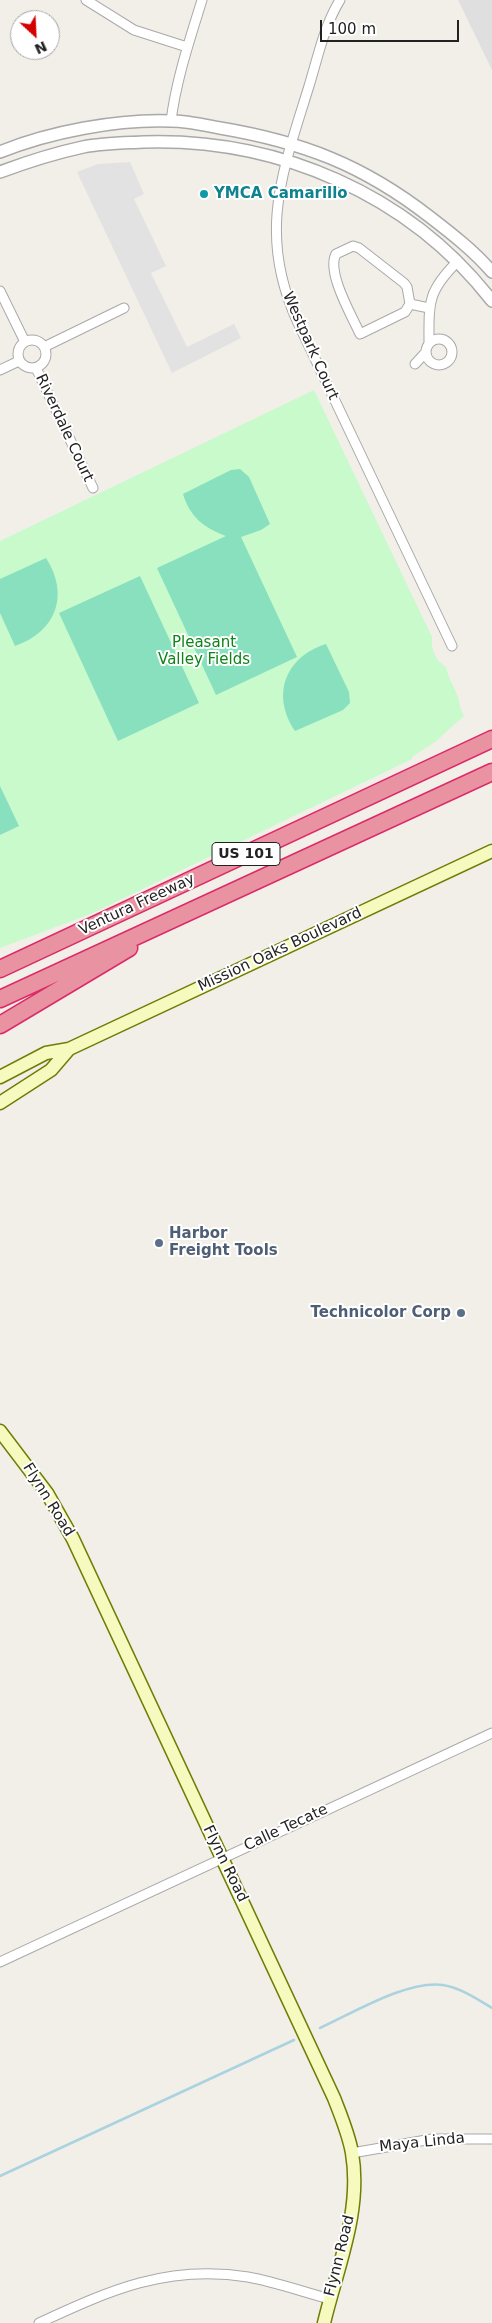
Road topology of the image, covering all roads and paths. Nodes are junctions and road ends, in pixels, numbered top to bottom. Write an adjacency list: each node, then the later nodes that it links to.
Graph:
1 (86, 0): 4 (street)
2 (202, 0): 4 (street)
3 (340, 0): 6 (street, Westpark Court)
4 (187, 47): 5 (street)
5 (171, 121): 6 (street); 7 (street)
6 (291, 143): 8 (street, Westpark Court); 11 (street)
7 (0, 152)
8 (286, 160): 9 (street); 10 (street); 28 (street, Westpark Court)
9 (0, 172)
10 (457, 262): 13 (street); 16 (street)
11 (492, 272)
12 (0, 291): 19 (street)
13 (492, 301)
14 (410, 304): 14 (street); 16 (street)
15 (124, 308): 21 (street)
16 (429, 308): 17 (street)
17 (429, 327): 18 (street); 20 (street)
18 (438, 339): 20 (street); 24 (street)
19 (25, 342): 21 (street); 23 (street)
20 (429, 343): 22 (street)
21 (44, 347): 25 (street)
22 (426, 352): 24 (street); 24 (street)
23 (19, 361): 25 (street); 26 (street)
24 (430, 362)
25 (36, 368): 27 (street, Riverdale Court)
26 (0, 370)
27 (93, 488)
28 (452, 646)
29 (492, 731): 31 (highway)
30 (492, 739): 31 (highway, Ventura Freeway / US 101)
31 (429, 768): 35 (highway, Ventura Freeway / US 101)
32 (492, 772): 34 (highway, Ventura Freeway / US 101)
33 (492, 851): 38 (main road, Mission Oaks Boulevard)
34 (205, 903): 36 (highway, Ventura Freeway / US 101); 37 (highway)
35 (0, 969)
36 (0, 999)
37 (0, 1025)
38 (69, 1049): 39 (main road, Mission Oaks Boulevard); 40 (main road, Mission Oaks Boulevard)
39 (0, 1077)
40 (0, 1103)
41 (0, 1431): 43 (main road, Flynn Road)
42 (492, 1733): 43 (street, Calle Tecate)
43 (221, 1858): 44 (street, Calle Tecate); 46 (main road, Flynn Road)
44 (0, 1962)
45 (492, 2139): 46 (street, Maya Linda)
46 (352, 2152): 47 (main road, Flynn Road)
47 (330, 2299): 48 (street); 50 (main road, Flynn Road)
48 (56, 2319): 49 (street)
49 (39, 2323)
50 (324, 2323)

